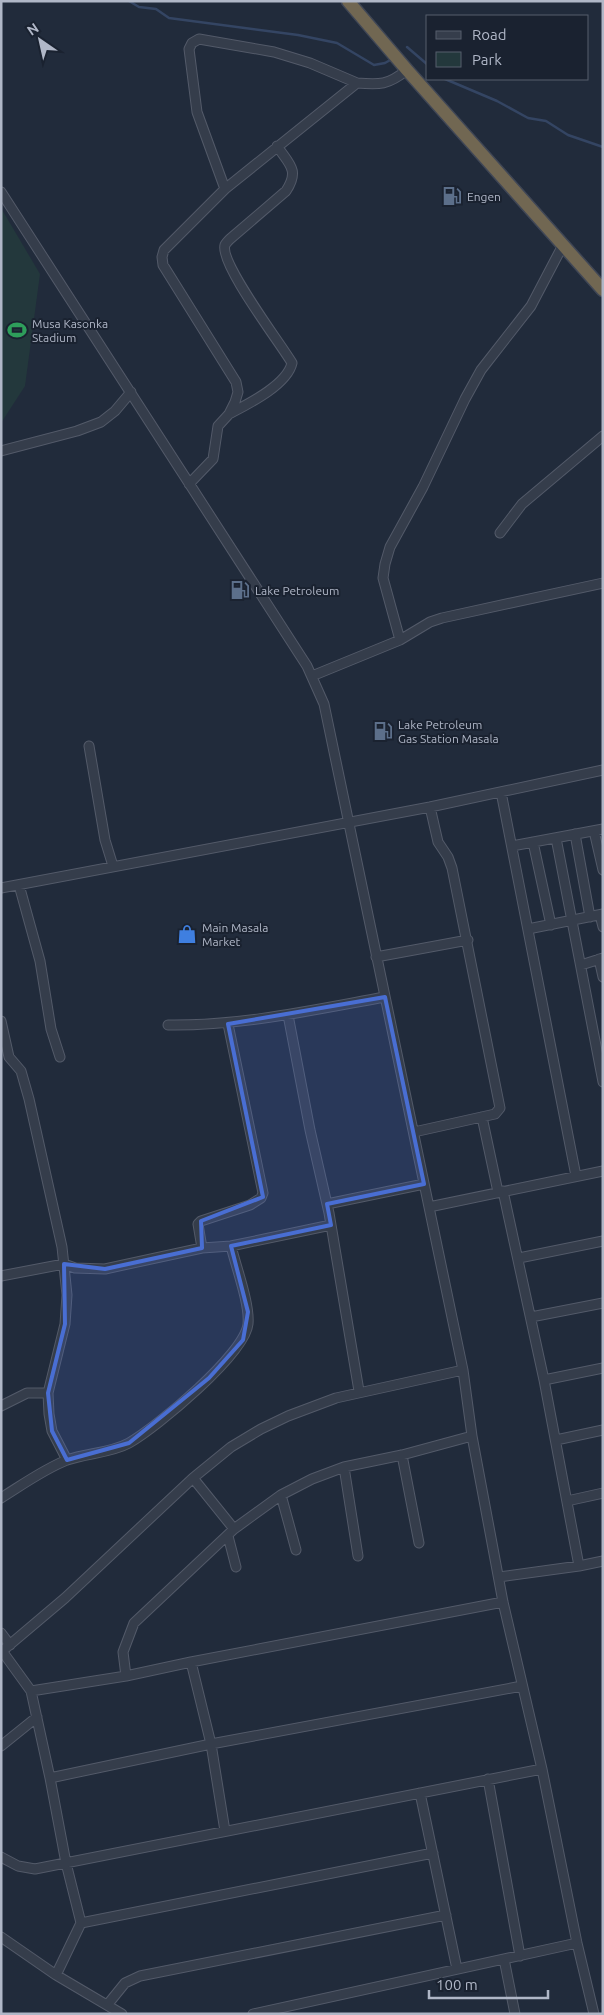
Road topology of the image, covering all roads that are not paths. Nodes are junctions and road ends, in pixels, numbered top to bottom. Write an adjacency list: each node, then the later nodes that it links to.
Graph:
1 (348, 1): 2 (highway)
2 (407, 70): 3 (street); 7 (highway)
3 (356, 83): 4 (street); 5 (street)
4 (277, 146): 5 (street); 10 (street)
5 (225, 189): 10 (street)
6 (1, 192): 9 (street)
7 (563, 245): 8 (highway); 16 (street)
8 (603, 290)
9 (131, 392): 12 (street); 13 (street)
10 (229, 414): 13 (street)
11 (603, 436): 14 (street)
12 (1, 451)
13 (188, 484): 17 (street)
14 (500, 533)
15 (603, 583): 16 (street)
16 (400, 640): 17 (street)
17 (312, 676): 22 (street)
18 (89, 746): 28 (street)
19 (603, 770): 20 (street)
20 (501, 792): 21 (street); 27 (street)
21 (430, 806): 22 (street); 38 (street)
22 (349, 821): 28 (street); 39 (street)
23 (598, 830): 24 (street); 29 (street)
24 (574, 834): 25 (street); 33 (street)
25 (556, 838): 26 (street); 34 (street)
26 (533, 842): 27 (street); 35 (street)
27 (512, 846): 37 (street)
28 (113, 866): 30 (street)
29 (603, 870)
30 (19, 885): 31 (street); 48 (street)
31 (1, 888)
32 (601, 914): 33 (street); 36 (street)
33 (590, 916): 34 (street)
34 (572, 920): 35 (street); 41 (street)
35 (551, 924): 37 (street)
36 (603, 928)
37 (528, 929): 53 (street)
38 (468, 940): 39 (street); 50 (street)
39 (376, 957): 43 (street)
40 (601, 958): 41 (street); 42 (street)
41 (582, 965): 49 (street)
42 (603, 977)
43 (385, 997): 44 (street); 51 (street)
44 (288, 1015): 46 (street); 56 (street)
45 (1, 1021): 63 (street)
46 (228, 1024): 47 (street); 61 (street)
47 (168, 1025)
48 (60, 1057)
49 (603, 1082)
50 (482, 1118): 51 (street); 55 (street)
51 (414, 1132): 54 (street)
52 (603, 1171): 53 (street)
53 (576, 1176): 55 (street)
54 (424, 1184): 56 (street); 57 (street)
55 (500, 1192): 57 (street); 62 (street)
56 (326, 1204): 58 (street)
57 (429, 1206): 68 (street)
58 (331, 1225): 60 (street); 70 (street)
59 (603, 1241): 62 (street)
60 (231, 1246): 61 (street); 77 (street)
61 (202, 1248): 63 (street)
62 (519, 1258): 66 (street)
63 (64, 1264): 64 (street); 71 (street)
64 (1, 1276)
65 (603, 1303): 66 (street)
66 (531, 1317): 69 (street)
67 (603, 1368): 69 (street)
68 (462, 1370): 70 (street); 74 (street)
69 (544, 1380): 75 (street)
70 (359, 1391): 79 (street)
71 (48, 1393): 72 (street); 77 (street)
72 (1, 1406)
73 (603, 1430): 75 (street)
74 (472, 1436): 76 (street); 91 (street)
75 (556, 1440): 83 (street)
76 (402, 1455): 78 (street); 85 (street)
77 (67, 1460): 82 (street)
78 (344, 1467): 81 (street); 87 (street)
79 (192, 1478): 84 (street); 94 (street)
80 (603, 1493): 83 (street)
81 (281, 1495): 84 (street); 86 (street)
82 (1, 1498)
83 (567, 1501): 89 (street)
84 (231, 1532): 90 (street); 97 (street)
85 (420, 1543)
86 (296, 1550)
87 (358, 1556)
88 (603, 1561): 89 (street)
89 (579, 1566): 91 (street)
90 (236, 1567)
91 (499, 1576): 92 (street)
92 (503, 1602): 96 (street); 98 (street)
93 (1, 1633): 94 (street)
94 (10, 1645): 95 (street)
95 (2, 1652): 99 (street)
96 (191, 1662): 97 (street); 101 (street)
97 (126, 1676): 99 (street)
98 (522, 1686): 101 (street); 103 (street)
99 (31, 1691): 100 (street)
100 (37, 1717): 102 (street); 104 (street)
101 (211, 1744): 104 (street); 107 (street)
102 (1, 1746)
103 (542, 1769): 105 (street); 114 (street)
104 (50, 1778): 110 (street)
105 (488, 1779): 106 (street); 115 (street)
106 (420, 1793): 107 (street); 108 (street)
107 (225, 1831): 110 (street)
108 (433, 1853): 111 (street); 112 (street)
109 (1, 1857): 110 (street)
110 (66, 1863): 112 (street)
111 (446, 1914): 117 (street); 119 (street)
112 (81, 1923): 118 (street)
113 (1, 1937): 118 (street)
114 (577, 1943): 115 (street); 123 (street)
115 (520, 1956): 116 (street)
116 (504, 1959): 117 (street); 122 (street)
117 (457, 1969): 121 (street)
118 (56, 1975): 119 (street)
119 (108, 2004): 120 (street)
120 (122, 2014)
121 (253, 2014)
122 (514, 2014)
123 (594, 2014)

